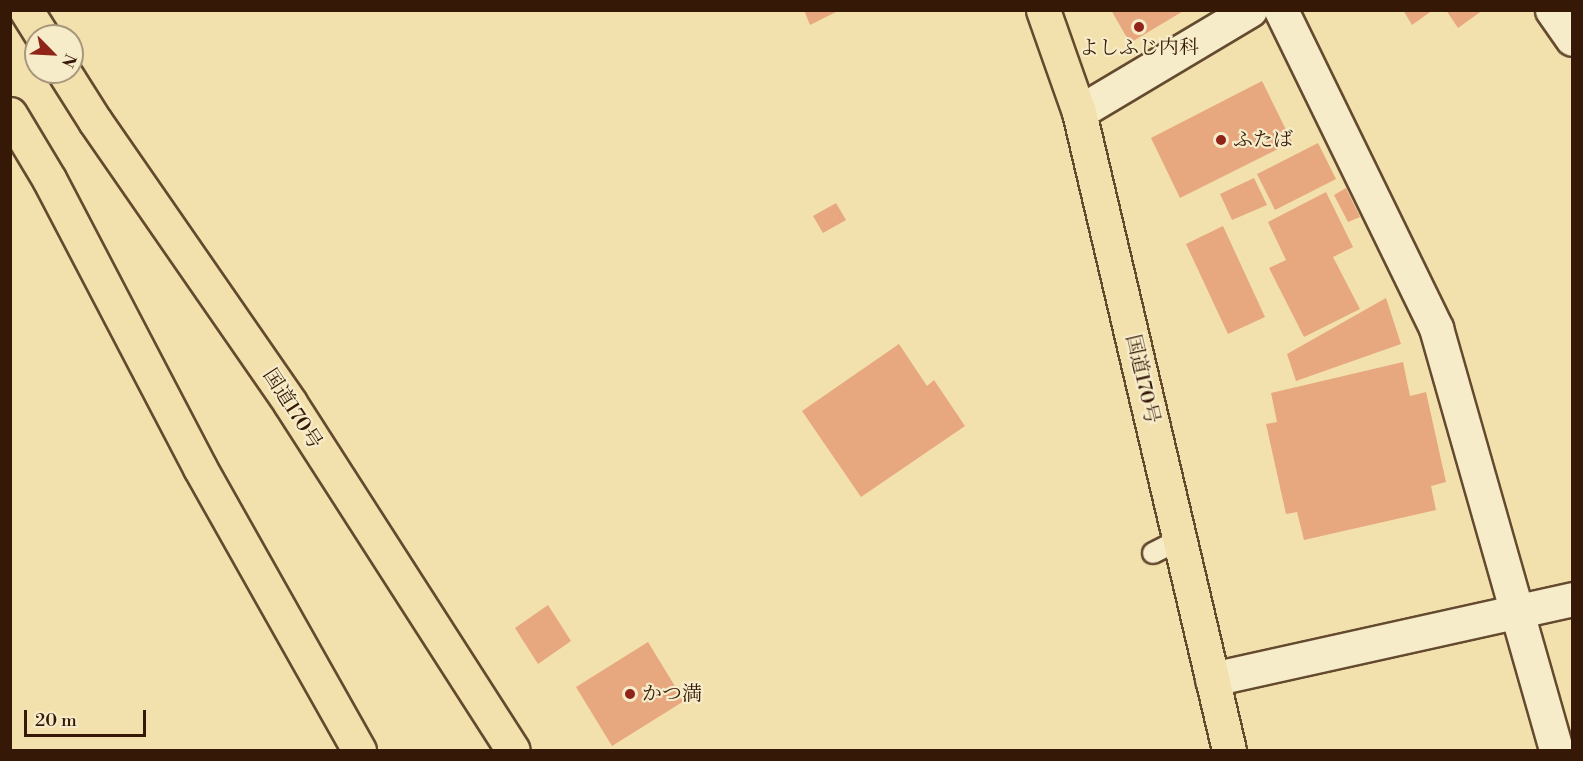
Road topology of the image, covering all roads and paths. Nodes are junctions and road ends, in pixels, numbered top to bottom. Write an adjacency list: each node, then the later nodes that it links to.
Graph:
1 (26, 10): 6 (highway)
2 (1043, 10): 9 (highway, 国道170号)
3 (1281, 10): 12 (street)
4 (1552, 10): 7 (street)
5 (1233, 15): 9 (street)
6 (35, 24)
7 (1572, 39)
8 (71, 84): 15 (highway, 国道170号)
9 (1078, 112): 13 (highway, 国道170号)
10 (10, 114): 14 (highway)
11 (1572, 599): 12 (street)
12 (1516, 610): 13 (street); 17 (street)
13 (1212, 679): 16 (highway, 国道170号)
14 (359, 750)
15 (513, 750)
16 (1229, 750)
17 (1556, 750)

